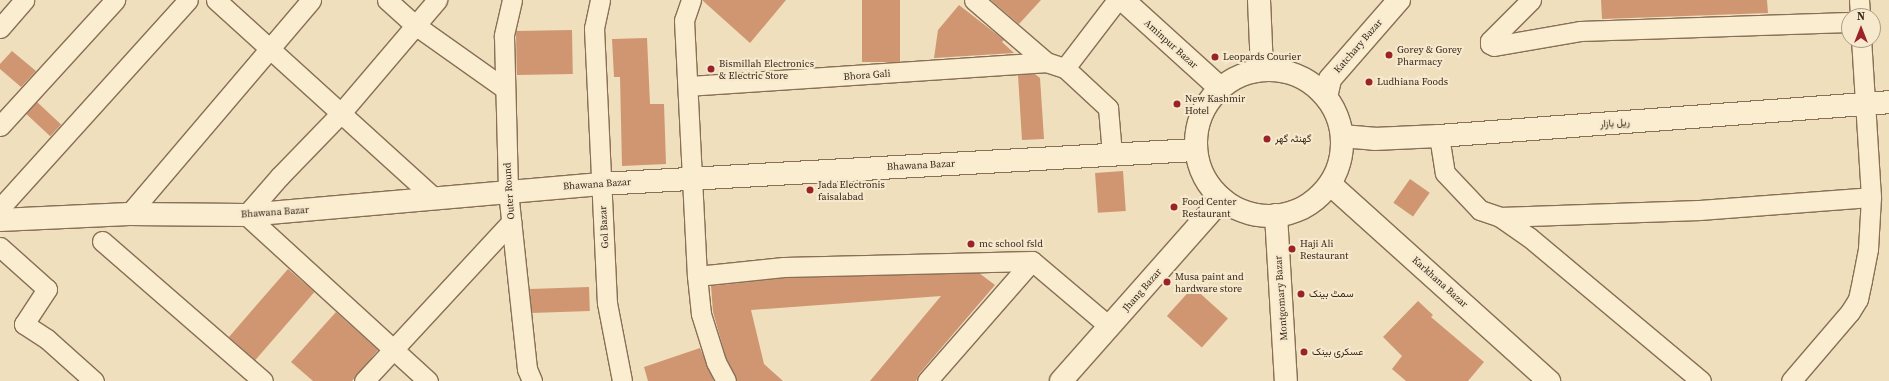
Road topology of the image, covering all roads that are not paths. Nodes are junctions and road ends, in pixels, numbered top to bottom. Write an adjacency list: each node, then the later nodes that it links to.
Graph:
1 (24, 0): 19 (street)
2 (115, 0): 32 (street)
3 (188, 0): 44 (street)
4 (216, 0): 21 (street)
5 (311, 0): 21 (street)
6 (388, 0): 18 (street)
7 (437, 0): 18 (street)
8 (512, 0): 26 (street, Outer Round)
9 (600, 0): 38 (street, Gol Bazar)
10 (691, 0): 25 (street)
11 (974, 0): 22 (street)
12 (1117, 0): 23 (street)
13 (1123, 0): 27 (street, Aminpur Bazar)
14 (1259, 0): 24 (street)
15 (1399, 0): 28 (street, Katchary Bazar)
16 (1531, 0): 17 (street)
17 (1841, 22)
18 (415, 25): 26 (street); 31 (street)
19 (0, 28)
20 (1862, 48): 30 (street)
21 (268, 49): 31 (street); 45 (street)
22 (1046, 62): 23 (street); 25 (street, Bhora Gali)
23 (1065, 68): 36 (street)
24 (1262, 70): 27 (street); 28 (street)
25 (688, 86): 37 (street)
26 (504, 88): 40 (street, Outer Round)
27 (1220, 88): 35 (street)
28 (1326, 97): 33 (street)
29 (1889, 102): 30 (street, ریل بازار)
30 (1865, 104): 34 (street, ریل بازار); 41 (street)
31 (340, 114): 42 (street); 46 (street)
32 (0, 126)
33 (1342, 136): 34 (street, ریل بازار); 39 (street)
34 (1439, 136): 48 (street)
35 (1195, 150): 36 (street, Bhawana Bazar); 43 (street)
36 (1112, 154): 37 (street, Bhawana Bazar)
37 (693, 178): 38 (street, Bhawana Bazar); 54 (street)
38 (601, 184): 40 (street, Bhawana Bazar); 62 (street, Gol Bazar)
39 (1330, 184): 47 (street); 67 (street, Karkhana Bazar)
40 (508, 191): 42 (street, Bhawana Bazar); 50 (street, Outer Round)
41 (1871, 197): 48 (street); 69 (street)
42 (434, 198): 46 (street, Bhawana Bazar)
43 (1222, 199): 47 (street); 55 (street, Jhang Bazar)
44 (0, 208)
45 (129, 214): 46 (street, Bhawana Bazar); 49 (street, Bhawana Bazar)
46 (246, 215): 56 (street)
47 (1276, 215): 66 (street, Montgomary Bazar)
48 (1500, 217): 68 (street)
49 (0, 220)
50 (511, 222): 56 (street); 61 (street, Outer Round)
51 (102, 241): 58 (street)
52 (0, 247): 57 (street)
53 (1032, 261): 54 (street); 55 (street); 64 (street)
54 (697, 276): 63 (street)
55 (1109, 326): 65 (street, Jhang Bazar)
56 (394, 349): 59 (street); 60 (street)
57 (94, 381)
58 (263, 381)
59 (364, 381)
60 (428, 381)
61 (532, 381)
62 (622, 381)
63 (726, 381)
64 (927, 381)
65 (1061, 381)
66 (1286, 381)
67 (1549, 381)
68 (1701, 381)
69 (1792, 381)

